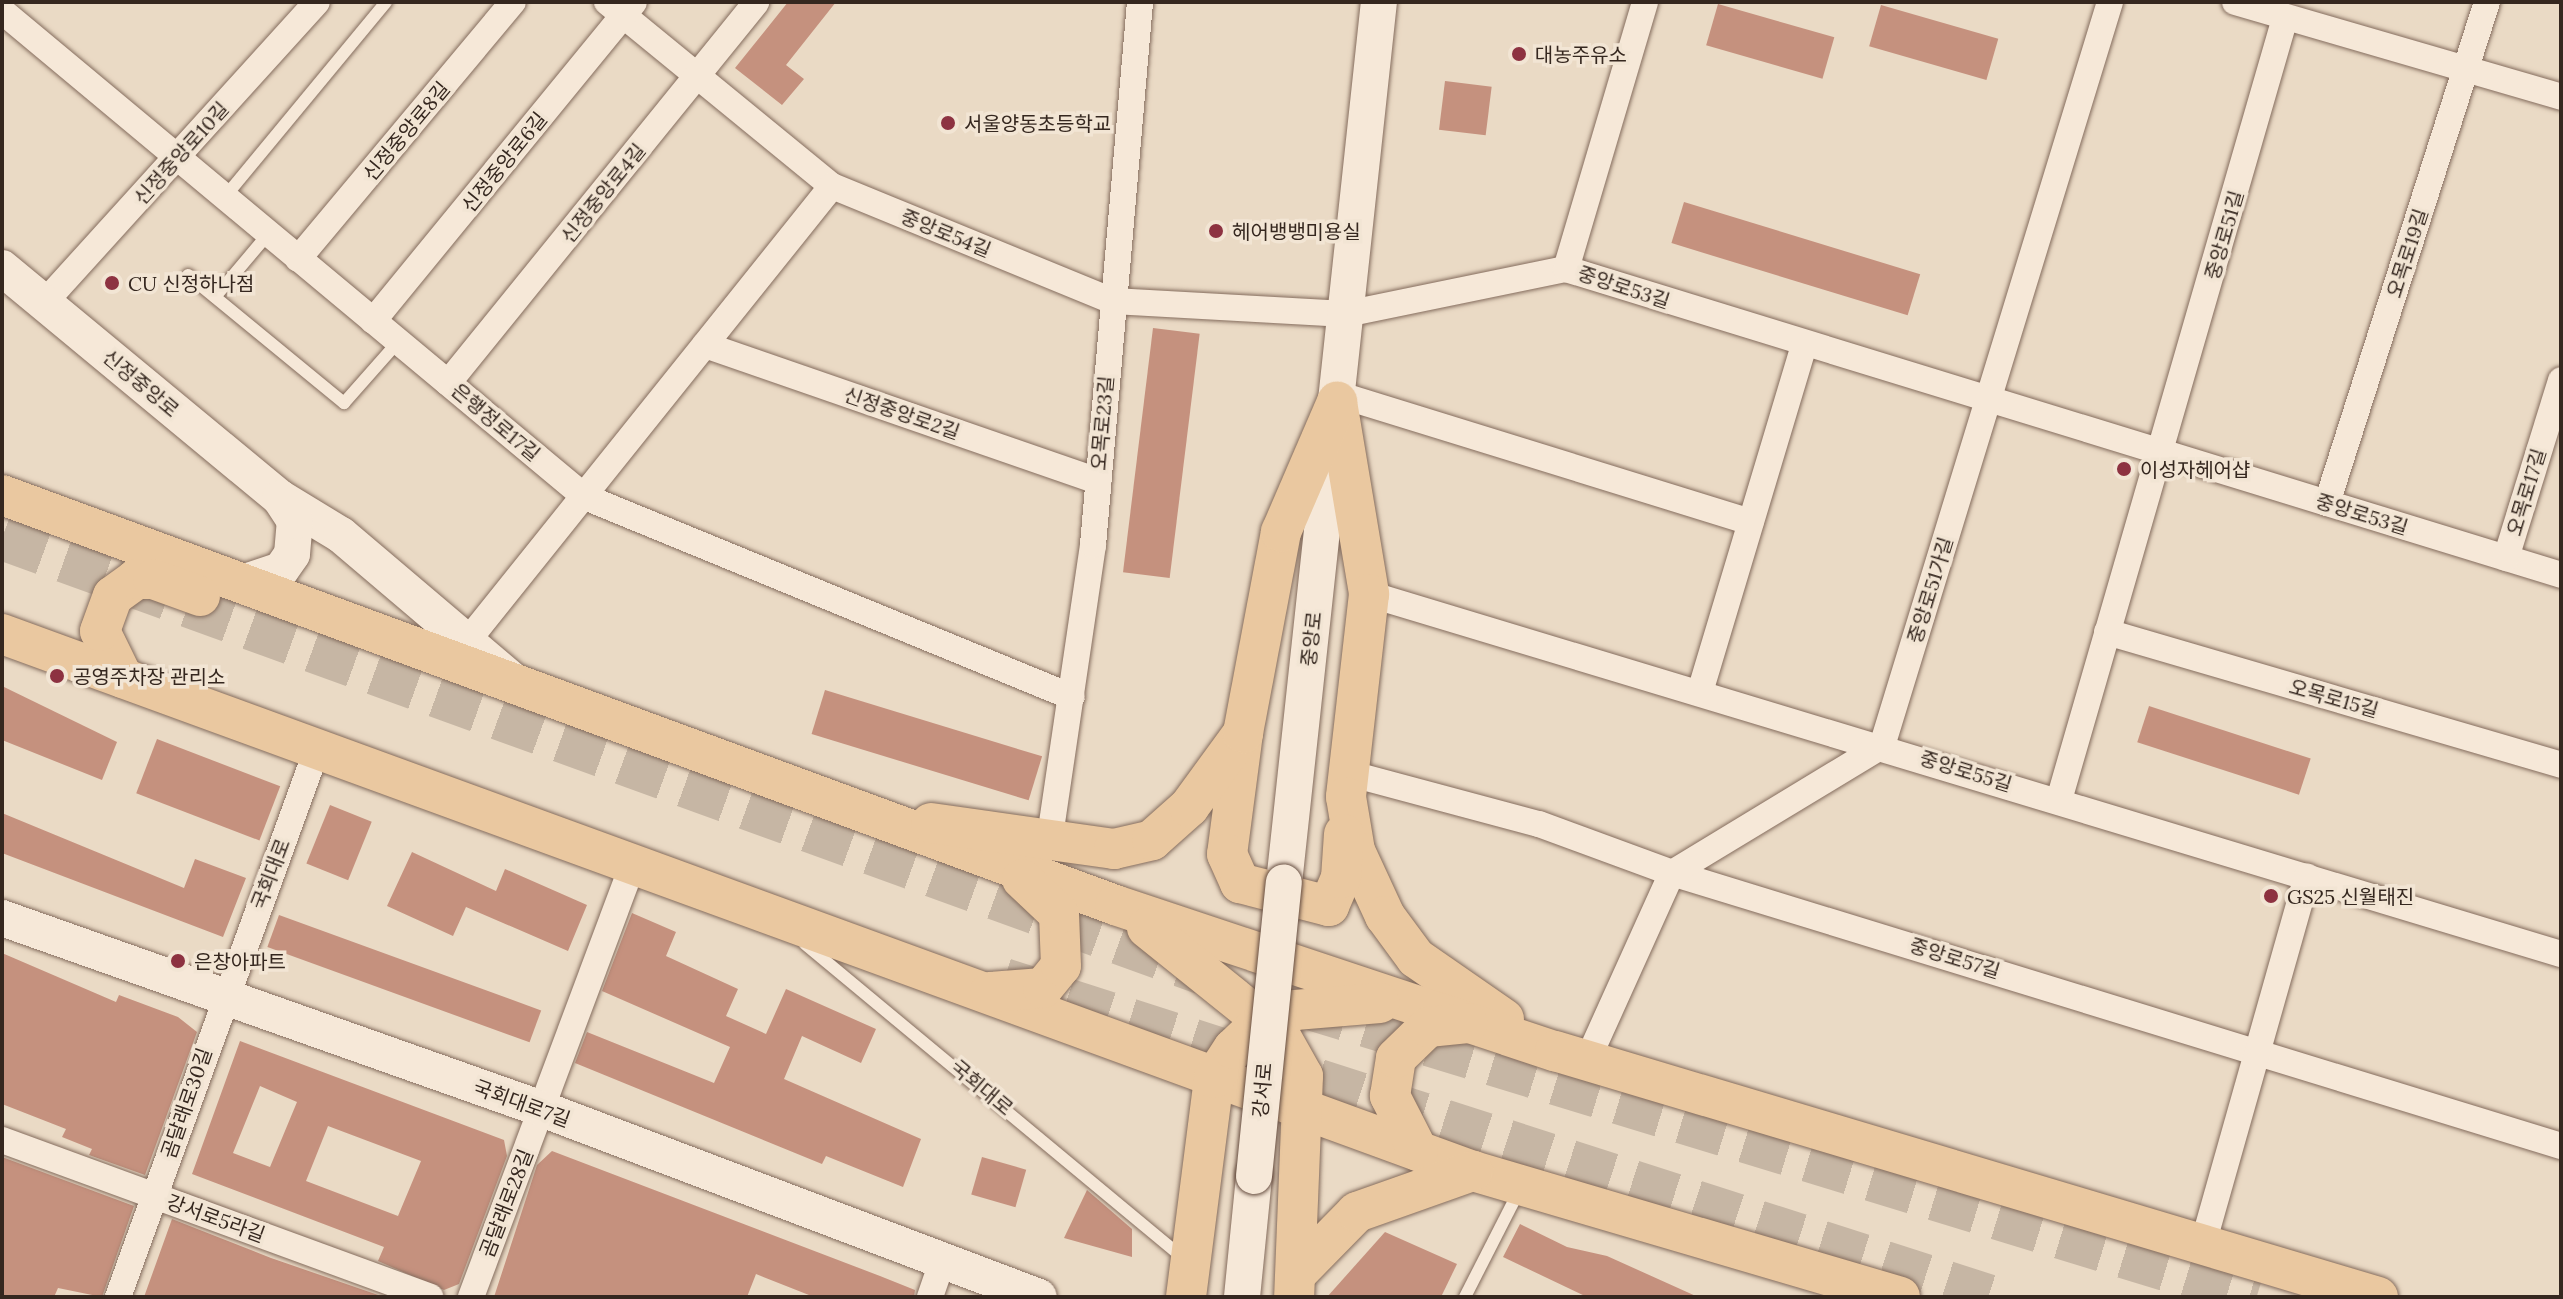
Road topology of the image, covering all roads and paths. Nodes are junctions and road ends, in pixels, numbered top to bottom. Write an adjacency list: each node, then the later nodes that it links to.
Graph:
1 (317, 2): 17 (street, 신정중앙로10길)
2 (386, 2): 19 (lane)
3 (513, 2): 21 (street, 신정중앙로8길)
4 (756, 2): 15 (street, 신정중앙로4길)
5 (1140, 2): 26 (street, 오목로23길)
6 (1379, 2): 28 (street, 중앙로)
7 (1645, 2): 23 (street)
8 (2110, 2): 36 (street, 중앙로51가길)
9 (2235, 2): 13 (street)
10 (2487, 2): 14 (street, 오목로19길)
11 (622, 6): 15 (street, 중앙로54길); 29 (street, 신정중앙로6길)
12 (9, 10): 17 (street, 은행정로17길)
13 (2285, 18): 14 (street); 37 (street, 중앙로51길)
14 (2467, 69): 16 (street); 42 (street, 오목로19길)
15 (699, 74): 18 (street, 중앙로54길); 34 (street, 신정중앙로4길)
16 (2561, 97)
17 (176, 158): 19 (street, 은행정로17길); 27 (street, 신정중앙로10길)
18 (832, 186): 26 (street, 중앙로54길); 31 (street)
19 (224, 198): 20 (street, 은행정로17길)
20 (268, 234): 21 (street, 은행정로17길); 25 (lane)
21 (298, 259): 29 (street, 은행정로17길)
22 (2, 268): 27 (street, 신정중앙로)
23 (1566, 269): 28 (street, 중앙로53길); 32 (street, 중앙로53길)
24 (188, 275): 25 (lane)
25 (215, 297): 30 (lane)
26 (1113, 301): 28 (street, 중앙로54길); 38 (street, 오목로23길)
27 (44, 303): 41 (street, 신정중앙로)
28 (1346, 314): 35 (street, 중앙로)
29 (373, 321): 30 (street, 은행정로17길)
30 (398, 342): 34 (street, 은행정로17길)
31 (705, 345): 38 (street, 신정중앙로2길); 40 (street)
32 (1804, 345): 36 (street, 중앙로53길); 43 (street)
33 (2561, 380): 44 (street, 오목로17길)
34 (448, 383): 40 (street, 은행정로17길)
35 (1337, 398): 43 (street); 47 (main road); 56 (main road); 68 (street, 중앙로)
36 (1987, 404): 37 (street, 중앙로53길); 57 (street, 중앙로51가길)
37 (2163, 453): 42 (street, 중앙로53길); 49 (street)
38 (1098, 481): 55 (street, 오목로23길)
39 (2, 495): 46 (main road)
40 (585, 497): 51 (street); 55 (street, 은행정로17길)
41 (280, 498): 46 (street, 신정중앙로); 51 (street, 신정중앙로)
42 (2327, 503): 44 (street, 중앙로53길)
43 (1751, 522): 53 (street)
44 (2506, 558): 45 (street, 중앙로53길)
45 (2561, 575)
46 (239, 584): 48 (main road)
47 (1369, 594): 53 (street, 중앙로55길); 60 (main road)
48 (330, 619): 52 (main road); 54 (main road)
49 (2107, 632): 59 (street, 오목로15길); 61 (street)
50 (2, 634): 52 (main road)
51 (469, 639): 54 (street, 신정중앙로)
52 (123, 678): 58 (main road)
53 (1700, 692): 57 (street, 중앙로55길)
54 (526, 693): 62 (main road)
55 (1072, 697): 63 (street, 오목로23길)
56 (1243, 733): 60 (main road); 63 (main road)
57 (1882, 746): 61 (street, 중앙로55길); 66 (street)
58 (317, 749): 64 (main road); 74 (street, 국회대로)
59 (2561, 765)
60 (1347, 785): 66 (street, 중앙로57길); 79 (main road)
61 (2059, 800): 67 (street, 중앙로55길)
62 (857, 813): 63 (main road); 65 (main road)
63 (1049, 843)
64 (633, 863): 70 (main road); 82 (street)
65 (1007, 867): 69 (main road); 73 (main road)
66 (1672, 873): 78 (street, 중앙로57길); 79 (street)
67 (2307, 876): 72 (street, 중앙로55길); 78 (street)
68 (1284, 883): 99 (street, 강서로, bridge)
69 (1115, 905): 75 (main road); 76 (main road)
70 (770, 917): 73 (main road); 92 (lane, 국회대로)
71 (2, 918): 74 (street, 국회대로7길)
72 (2561, 954)
73 (970, 991): 80 (main road)
74 (223, 999): 82 (street, 국회대로7길); 90 (street, 곰달래로30길)
75 (1404, 1002): 76 (main road); 77 (main road)
76 (1267, 1023): 80 (main road); 81 (main road)
77 (1468, 1023): 79 (main road); 85 (main road)
78 (2256, 1053): 84 (street, 중앙로57길); 91 (street)
79 (1571, 1056): 91 (main road)
80 (1212, 1091): 81 (main road); 86 (main road)
81 (1304, 1108): 85 (main road); 89 (main road)
82 (542, 1109): 93 (street, 국회대로7길); 97 (street, 곰달래로28길)
83 (2, 1140): 90 (street, 강서로5라길)
84 (2561, 1146)
85 (1418, 1151): 87 (main road)
86 (1200, 1163): 89 (main road); 92 (main road)
87 (1473, 1171): 88 (main road); 94 (main road)
88 (1521, 1186): 100 (lane); 101 (main road)
89 (1301, 1187): 94 (main road)
90 (154, 1195): 95 (street, 곰달래로30길); 96 (street, 강서로5라길)
91 (2203, 1244): 102 (main road)
92 (1187, 1280)
93 (936, 1281): 98 (street, 국회대로7길)
94 (1296, 1284)
95 (118, 1297)
96 (430, 1297)
97 (471, 1297)
98 (1039, 1297)
99 (1242, 1297)
100 (1465, 1297)
101 (1900, 1297)
102 (2378, 1297)

